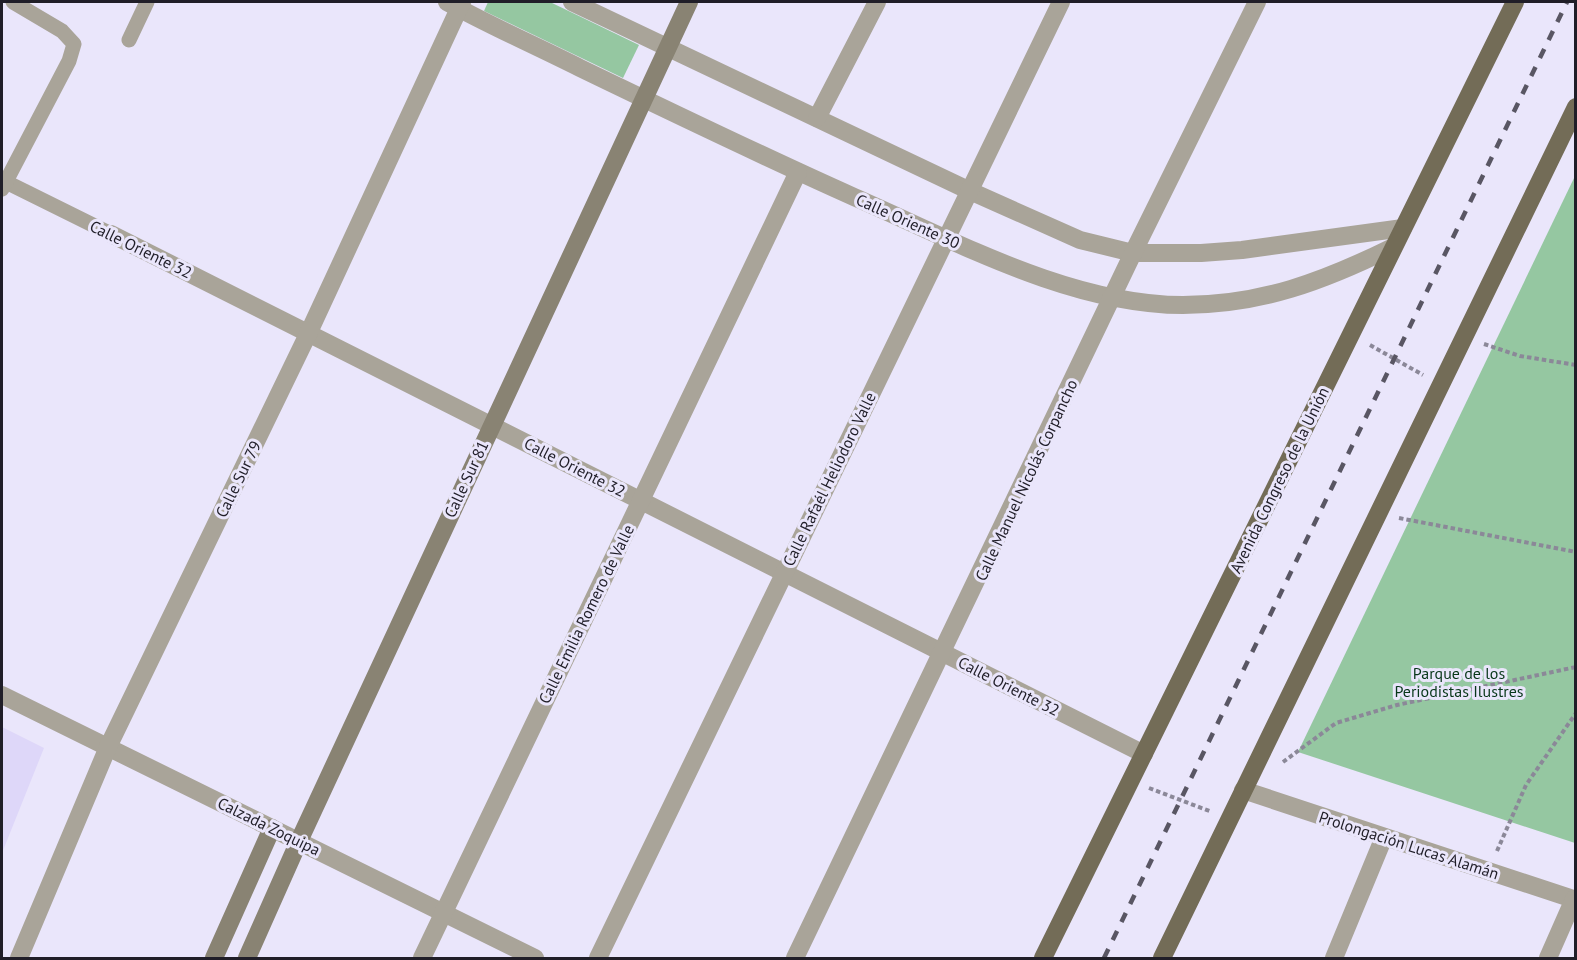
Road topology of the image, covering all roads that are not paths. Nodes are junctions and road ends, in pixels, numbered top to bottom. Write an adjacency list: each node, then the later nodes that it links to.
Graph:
1 (13, 2): 16 (lane)
2 (147, 2): 10 (lane)
3 (572, 2): 11 (street)
4 (689, 2): 11 (street, Calle Sur 81)
5 (877, 2): 14 (street)
6 (1061, 2): 17 (street, Calle Rafaél Heliodoro Valle)
7 (1257, 2): 22 (street, Calle Manuel Nicolás Corpancho)
8 (1515, 2): 18 (main road, Avenida Congreso de la Unión)
9 (456, 4): 12 (street, Calle Oriente 30); 24 (street, Calle Sur 79)
10 (129, 40)
11 (667, 45): 12 (street, Calle Sur 81); 14 (street)
12 (642, 98): 15 (street, Calle Oriente 30); 25 (street, Calle Sur 81)
13 (1575, 107): 32 (main road)
14 (816, 118): 17 (street)
15 (798, 172): 20 (street, Calle Oriente 30); 26 (street, Calle Emilia Romero de Valle)
16 (4, 185): 19 (lane, Calle Oriente 32)
17 (970, 191): 20 (street, Calle Rafaél Heliodoro Valle); 22 (street)
18 (1403, 228): 21 (main road, Avenida Congreso de la Unión); 22 (street)
19 (111, 234): 24 (street, Calle Oriente 32)
20 (947, 238): 23 (street, Calle Oriente 30); 27 (street, Calle Rafaél Heliodoro Valle)
21 (1393, 248): 23 (street, Calle Oriente 30); 31 (main road, Avenida Congreso de la Unión)
22 (1133, 253): 23 (street, Calle Manuel Nicolás Corpancho)
23 (1112, 299): 28 (street, Calle Manuel Nicolás Corpancho)
24 (309, 332): 25 (street, Calle Oriente 32); 30 (street, Calle Sur 79)
25 (492, 425): 26 (street, Calle Oriente 32); 35 (street, Calle Sur 81)
26 (641, 500): 27 (street, Calle Oriente 32); 37 (street, Calle Emilia Romero de Valle)
27 (783, 572): 28 (street, Calle Oriente 32); 43 (street, Calle Rafaél Heliodoro Valle)
28 (944, 653): 31 (street, Calle Oriente 32); 44 (street, Calle Manuel Nicolás Corpancho)
29 (2, 695): 30 (street, Calzada Zoquipa)
30 (108, 747): 33 (street, Calzada Zoquipa); 38 (street, Calle Sur 79)
31 (1144, 754): 45 (main road, Avenida Congreso de la Unión)
32 (1243, 790): 34 (street, Prolongación Lucas Alamán); 46 (main road)
33 (272, 828): 35 (street, Calzada Zoquipa); 39 (street)
34 (1384, 837): 36 (street, Prolongación Lucas Alamán); 47 (street)
35 (298, 841): 37 (street, Calzada Zoquipa); 40 (street, Calle Sur 81)
36 (1574, 900): 48 (street)
37 (442, 912): 41 (street, Calle Emilia Romero de Valle); 42 (street, Calzada Zoquipa)
38 (19, 958)
39 (213, 958)
40 (247, 958)
41 (422, 958)
42 (535, 958)
43 (598, 958)
44 (795, 958)
45 (1043, 958)
46 (1162, 958)
47 (1334, 958)
48 (1548, 958)

